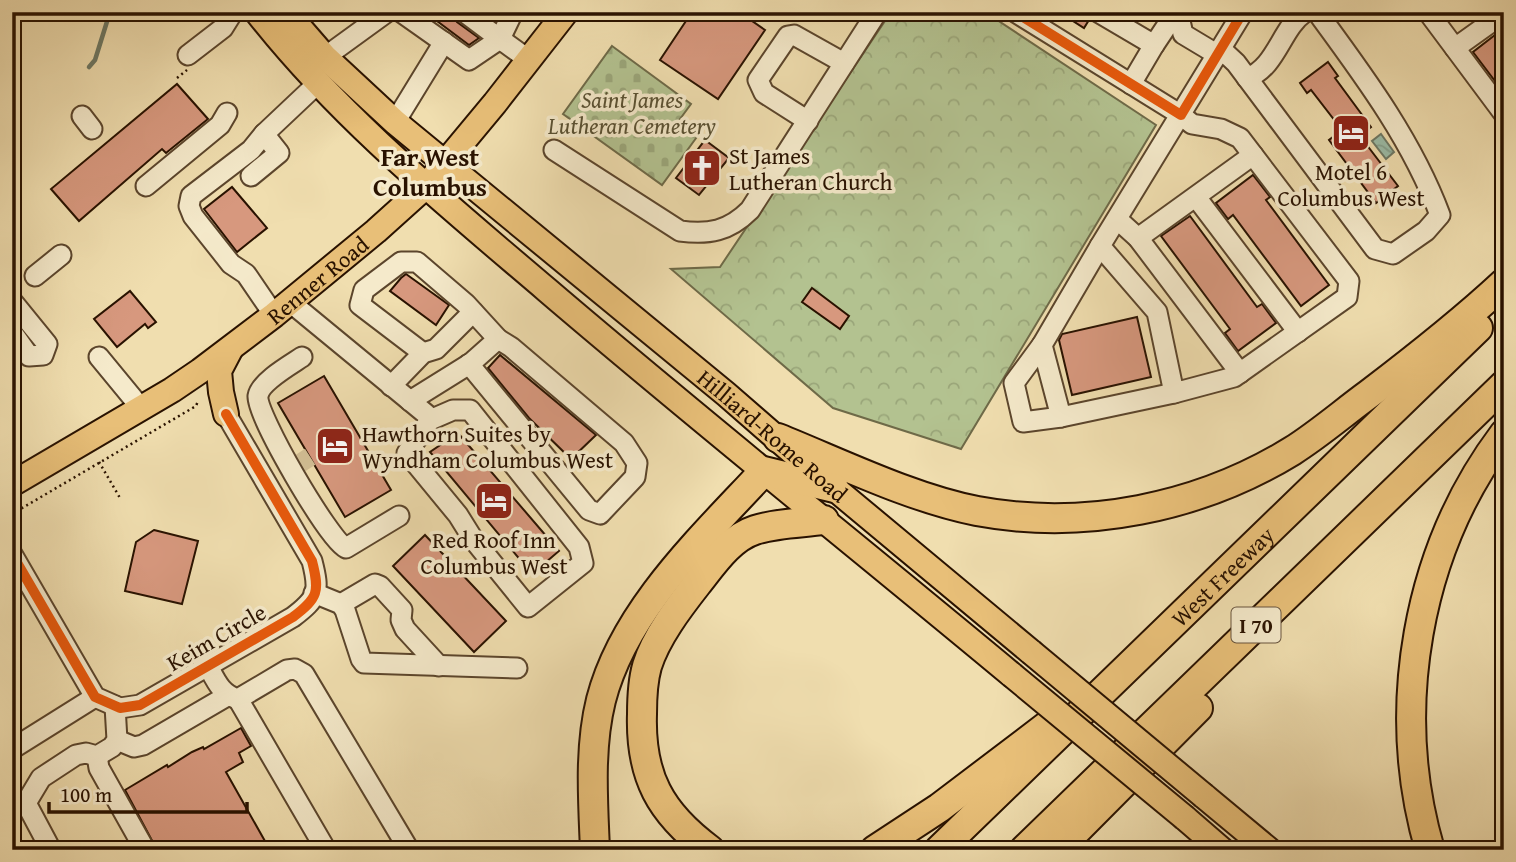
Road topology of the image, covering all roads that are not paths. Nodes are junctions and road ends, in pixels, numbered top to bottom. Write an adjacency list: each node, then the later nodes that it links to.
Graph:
1 (233, 12): 25 (street)
2 (257, 12): 28 (main road, Hilliard-Rome Road)
3 (286, 12): 23 (main road, Hilliard-Rome Road)
4 (387, 12): 23 (street)
5 (464, 12): 18 (street)
6 (513, 12): 18 (street)
7 (877, 12): 26 (street)
8 (1015, 12): 29 (street)
9 (1098, 12): 20 (street)
10 (1177, 12): 20 (street); 22 (street)
11 (1243, 12): 22 (street)
12 (1305, 12): 27 (street)
13 (1317, 12): 27 (street)
14 (1428, 12): 21 (street)
15 (564, 13): 24 (main road, Renner Road)
16 (1504, 13): 21 (street)
17 (413, 16): 19 (street)
18 (500, 39): 19 (street); 24 (street)
19 (444, 42): 34 (street)
20 (1154, 45): 29 (street)
21 (1455, 48): 31 (street)
22 (1220, 52): 27 (street); 32 (street)
23 (325, 57): 34 (main road, Hilliard-Rome Road)
24 (529, 61): 38 (main road, Renner Road)
25 (187, 62)
26 (844, 63): 33 (street); 33 (street)
27 (1247, 78)
28 (317, 84): 35 (street); 41 (main road, Hilliard-Rome Road)
29 (1131, 84): 32 (street)
30 (227, 113): 40 (street)
31 (1504, 114)
32 (1181, 115): 37 (street); 43 (street)
33 (808, 121): 36 (street)
34 (395, 122): 38 (main road, Hilliard-Rome Road)
35 (264, 134): 39 (street); 51 (street)
36 (554, 150)
37 (1253, 155): 42 (street); 54 (street)
38 (444, 164): 41 (main road, Renner Road); 73 (main road, Hilliard-Rome Road)
39 (251, 176)
40 (146, 186)
41 (426, 186): 51 (main road, Renner Road); 77 (main road, Hilliard-Rome Road)
42 (1196, 197): 44 (street); 54 (street)
43 (1117, 219): 44 (street); 45 (street)
44 (1138, 239): 62 (street)
45 (1100, 246): 56 (street); 65 (street)
46 (61, 255): 47 (street)
47 (35, 276)
48 (1504, 283): 73 (highway)
49 (12, 301): 53 (street)
50 (1504, 304): 90 (highway, West Freeway / I 70)
51 (282, 308): 57 (main road, Renner Road); 63 (street)
52 (473, 312): 55 (street); 58 (street); 58 (street)
53 (12, 332)
54 (1298, 332): 62 (street)
55 (498, 340): 61 (street); 61 (street)
56 (1042, 345): 70 (street); 70 (street)
57 (230, 349): 64 (main road, Renner Road); 69 (main road)
58 (423, 354): 63 (street)
59 (99, 357): 68 (street)
60 (302, 357): 74 (street)
61 (469, 364): 67 (street)
62 (1240, 373): 65 (street)
63 (391, 386): 67 (street)
64 (172, 390): 68 (main road, Renner Road); 69 (main road)
65 (1174, 393): 70 (street)
66 (1496, 393): 108 (highway, I 70); 109 (highway)
67 (410, 401): 71 (street)
68 (141, 408): 79 (main road, Renner Road)
69 (226, 414): 76 (street)
70 (1061, 417)
71 (430, 420): 71 (street)
72 (1504, 434): 112 (highway)
73 (778, 438): 80 (main road, Hilliard-Rome Road)
74 (278, 447): 75 (street); 76 (street); 81 (street)
75 (298, 454)
76 (254, 462): 85 (street)
77 (764, 471): 80 (highway); 84 (main road, Hilliard-Rome Road); 104 (highway)
78 (310, 474): 81 (street)
79 (12, 484)
80 (834, 488): 111 (main road, Hilliard-Rome Road, bridge)
81 (306, 493): 82 (street)
82 (319, 514): 83 (street); 85 (street)
83 (399, 516)
84 (824, 520): 105 (highway); 110 (main road, Hilliard-Rome Road, bridge)
85 (293, 528): 88 (street)
86 (12, 554): 87 (street)
87 (19, 584): 94 (street)
88 (314, 593): 89 (street); 91 (street, Keim Circle)
89 (341, 604): 92 (street); 92 (street)
90 (1172, 626): 106 (highway); 107 (highway, West Freeway / I 70)
91 (208, 666): 95 (street); 96 (street, Keim Circle)
92 (439, 666): 93 (street)
93 (517, 668)
94 (95, 697): 96 (street); 98 (street)
95 (233, 697): 97 (street); 102 (street); 103 (street)
96 (115, 706): 97 (street)
97 (117, 740): 99 (street)
98 (12, 749)
99 (97, 756): 100 (street); 101 (street)
100 (51, 850)
101 (145, 850)
102 (326, 850)
103 (409, 850)
104 (595, 850)
105 (710, 850)
106 (875, 850)
107 (939, 850)
108 (1024, 850)
109 (1057, 850)
110 (1222, 850)
111 (1269, 850)
112 (1430, 850)

